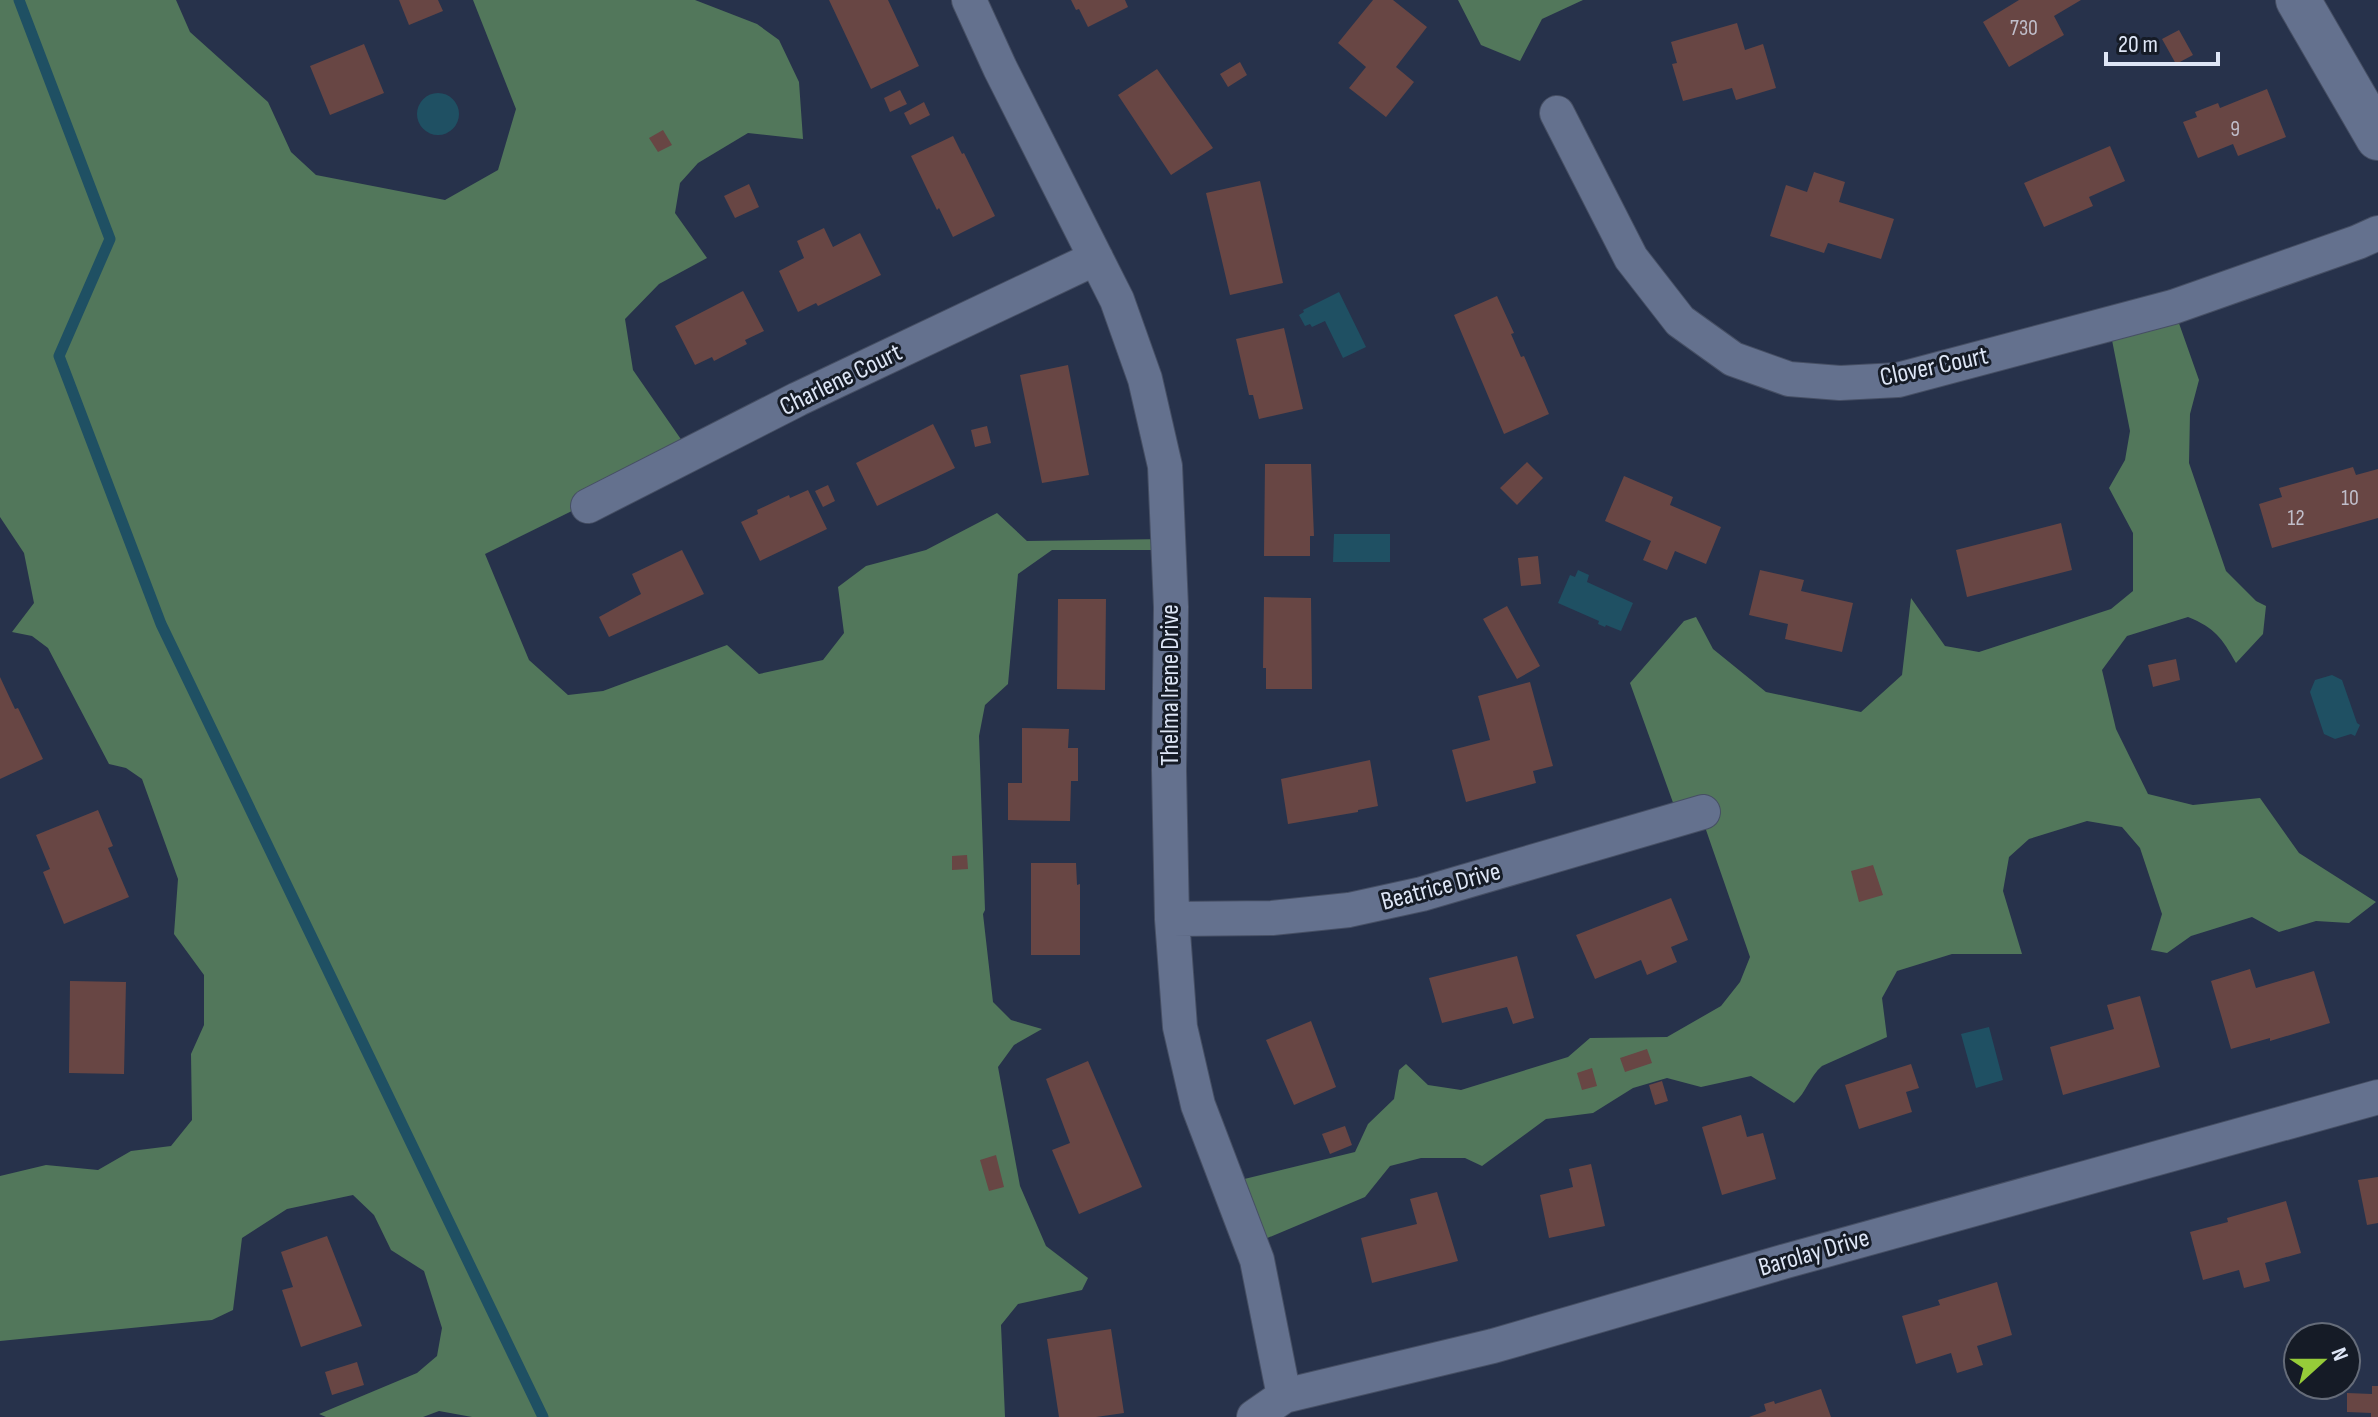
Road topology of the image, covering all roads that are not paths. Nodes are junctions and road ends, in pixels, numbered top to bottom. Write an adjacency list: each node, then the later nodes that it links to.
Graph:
1 (969, 0): 6 (street, Thelma Irene Drive)
2 (2298, 0): 4 (street)
3 (1557, 113): 5 (street, Clover Court)
4 (2378, 138)
5 (2378, 233)
6 (1096, 258): 7 (street, Charlene Court); 9 (street, Thelma Irene Drive)
7 (588, 506)
8 (1703, 812): 9 (street, Beatrice Drive)
9 (1172, 919): 11 (street, Thelma Irene Drive)
10 (2378, 1097): 11 (street, Barolay Drive)
11 (1284, 1396): 12 (street, Barolay Drive)
12 (1254, 1417)

